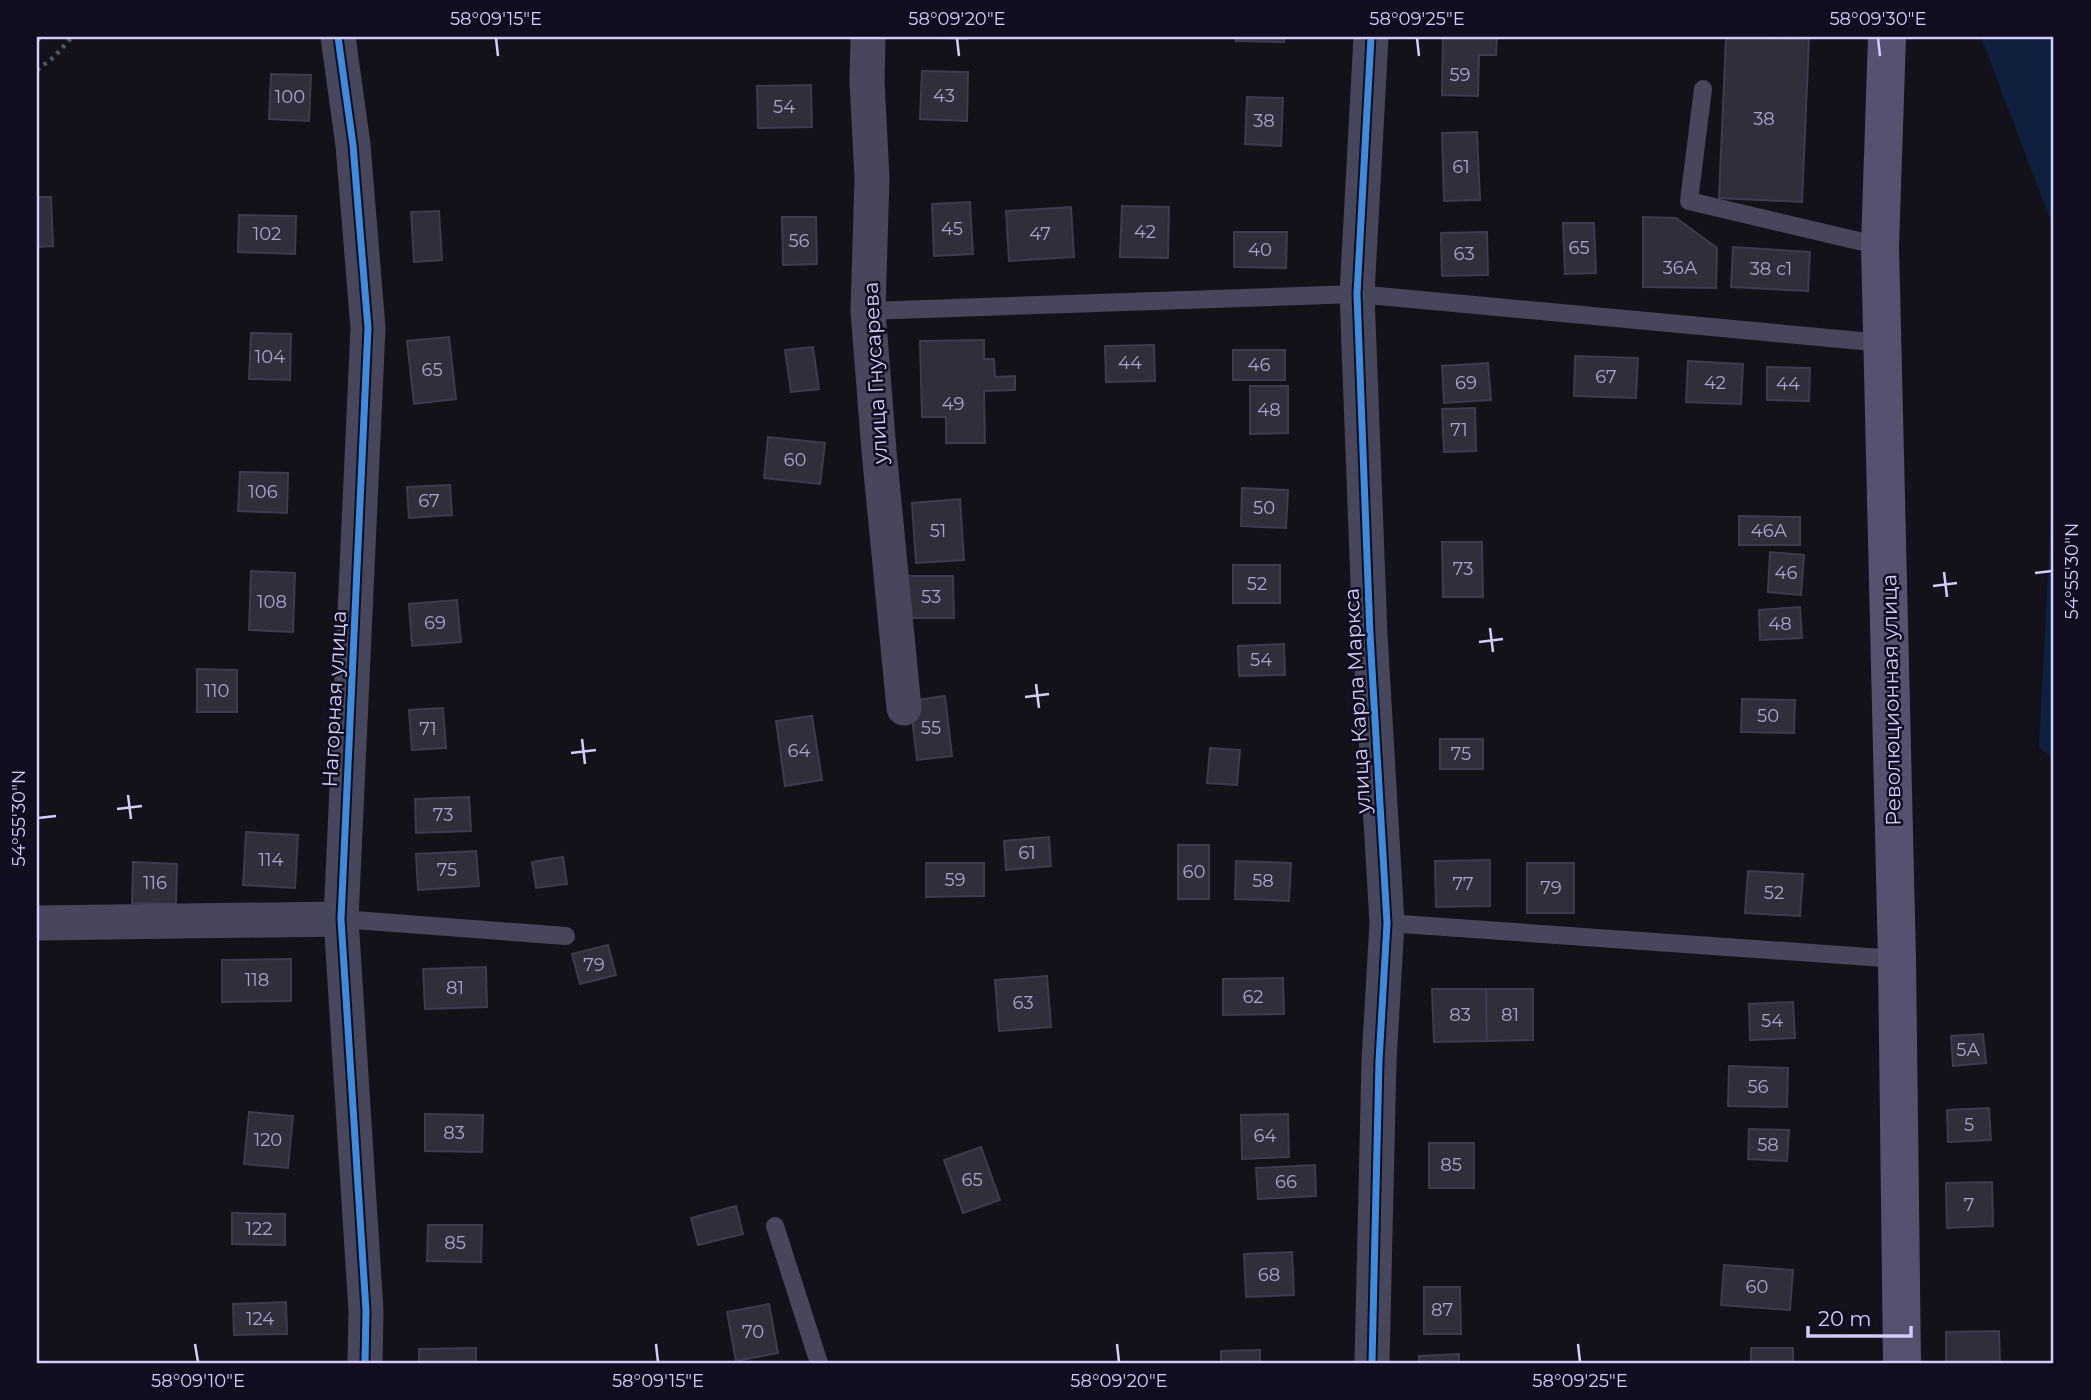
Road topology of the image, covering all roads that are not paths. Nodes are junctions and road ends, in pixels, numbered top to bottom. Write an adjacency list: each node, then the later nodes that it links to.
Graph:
1 (338, 37): 11 (street, Нагорная улица)
2 (868, 37): 8 (street, улица Гнусарева)
3 (1371, 37): 7 (street, улица Карла Маркса)
4 (1887, 37): 6 (main road, Революционная улица)
5 (1703, 89): 6 (lane)
6 (1880, 246): 9 (main road, Революционная улица)
7 (1357, 294): 8 (lane); 9 (lane); 13 (street, улица Карла Маркса)
8 (869, 311): 10 (street, улица Гнусарева)
9 (1882, 343): 15 (main road, Революционная улица)
10 (904, 708)
11 (341, 919): 12 (street); 14 (lane); 17 (street, Нагорная улица)
12 (37, 923)
13 (1387, 923): 15 (lane); 19 (street, улица Карла Маркса)
14 (566, 936)
15 (1897, 960): 20 (main road, Революционная улица)
16 (775, 1226): 18 (lane)
17 (365, 1363)
18 (819, 1363)
19 (1372, 1363)
20 (1902, 1363)

